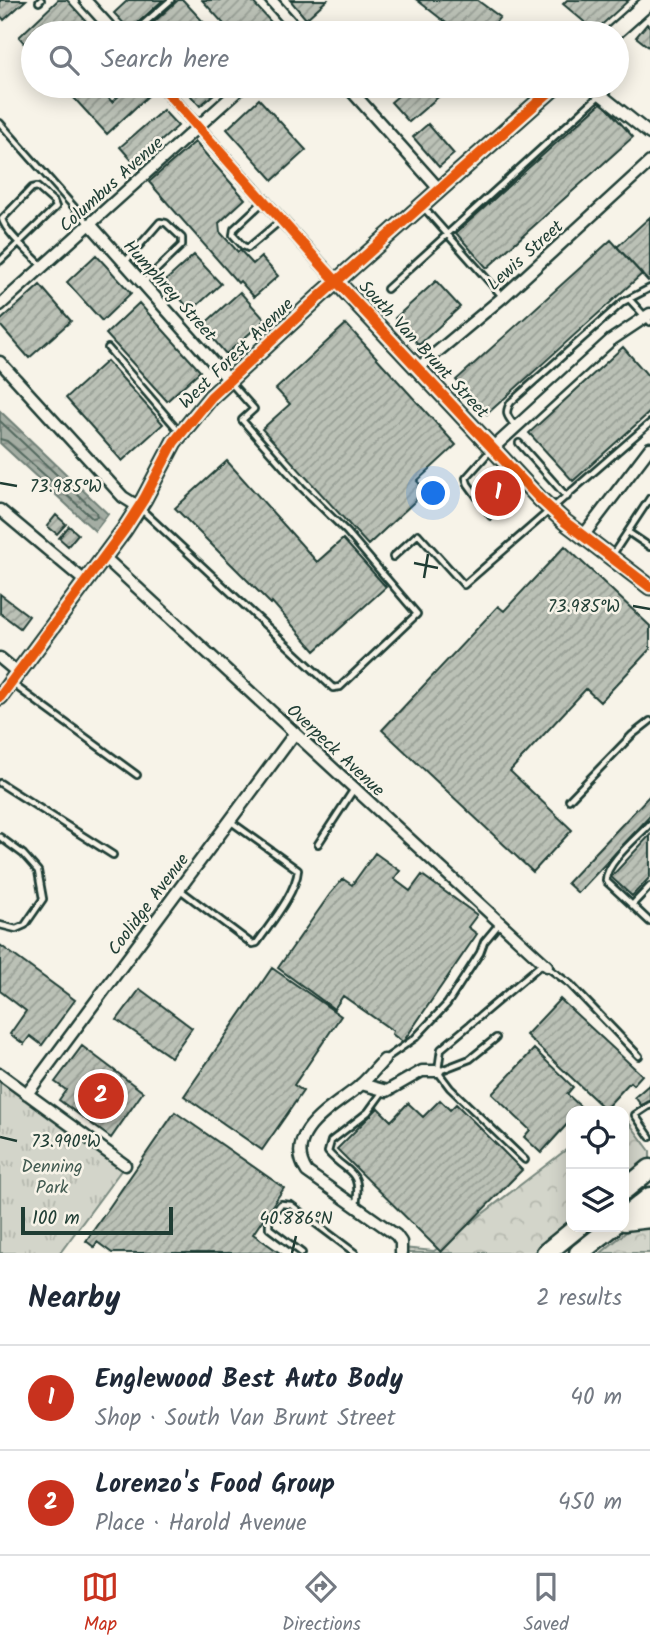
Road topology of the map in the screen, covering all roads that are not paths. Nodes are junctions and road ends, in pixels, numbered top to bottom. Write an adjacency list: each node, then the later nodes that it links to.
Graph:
1 (85, 0): 5 (street)
2 (171, 0): 6 (lane)
3 (271, 0): 7 (street)
4 (650, 1): 8 (street)
5 (104, 21)
6 (147, 21)
7 (292, 21)
8 (628, 21)
9 (172, 98): 16 (street, South Van Brunt Street)
10 (230, 98): 16 (street, Columbus Avenue)
11 (358, 98): 19 (street)
12 (542, 98): 19 (street, West Forest Avenue)
13 (597, 98): 24 (lane)
14 (606, 98): 17 (street)
15 (0, 123): 23 (lane)
16 (197, 127): 20 (street, South Van Brunt Street); 23 (street, Columbus Avenue)
17 (650, 134)
18 (650, 162): 33 (street, Lewis Street)
19 (439, 189): 21 (street, West Forest Avenue)
20 (264, 201): 22 (street, South Van Brunt Street); 22 (lane)
21 (421, 205): 24 (lane); 29 (street, West Forest Avenue)
22 (281, 220): 29 (street, South Van Brunt Street)
23 (90, 224): 27 (street, Humphrey Street); 28 (street, Columbus Avenue)
24 (446, 233): 32 (lane); 33 (lane)
25 (21, 243): 25 (lane); 26 (lane); 28 (lane)
26 (0, 261)
27 (124, 262): 30 (street, Humphrey Street); 30 (lane)
28 (43, 267): 35 (street, Columbus Avenue)
29 (337, 281): 39 (street, South Van Brunt Street); 40 (street, West Forest Avenue)
30 (143, 284): 40 (street, Humphrey Street)
31 (650, 288): 34 (lane)
32 (387, 289)
33 (503, 297): 39 (street, Lewis Street)
34 (630, 300): 36 (lane); 42 (lane)
35 (0, 306)
36 (648, 317): 42 (street)
37 (108, 348): 43 (lane)
38 (0, 362): 51 (street)
39 (418, 368): 45 (street, South Van Brunt Street)
40 (228, 379): 43 (street, West Forest Avenue); 51 (lane, Humphrey Street)
41 (650, 424): 47 (lane)
42 (515, 426): 45 (street)
43 (180, 433): 51 (street, West Forest Avenue)
44 (519, 443): 47 (lane)
45 (493, 448): 50 (street, South Van Brunt Street); 52 (lane)
46 (650, 448): 54 (street)
47 (567, 497): 50 (lane)
48 (650, 498): 53 (lane)
49 (0, 510): 59 (street)
50 (551, 510): 54 (street, South Van Brunt Street); 57 (lane)
51 (135, 513): 56 (street, West Forest Avenue)
52 (491, 516)
53 (628, 532): 55 (lane); 58 (lane)
54 (583, 536): 58 (street, South Van Brunt Street)
55 (650, 547)
56 (108, 552): 59 (street, West Forest Avenue); 65 (street, Overpeck Avenue)
57 (393, 557)
58 (611, 557): 60 (street, South Van Brunt Street)
59 (86, 582): 62 (street, West Forest Avenue)
60 (650, 587)
61 (0, 658): 62 (street)
62 (14, 678): 63 (street, West Forest Avenue); 66 (lane)
63 (0, 696)
64 (650, 720): 69 (lane)
65 (295, 733): 68 (street, Overpeck Avenue); 70 (street, Coolidge Avenue)
66 (137, 775)
67 (0, 783): 74 (lane)
68 (355, 789): 73 (lane); 79 (street, Overpeck Avenue)
69 (569, 800)
70 (230, 820): 76 (street, Coolidge Avenue); 76 (lane)
71 (650, 824): 77 (lane)
72 (0, 837): 80 (lane)
73 (318, 844)
74 (113, 855)
75 (650, 886): 77 (lane)
76 (179, 889): 89 (street, Coolidge Avenue)
77 (632, 905): 78 (lane)
78 (650, 922)
79 (500, 923): 81 (street, Overpeck Avenue); 84 (lane)
80 (0, 925)
81 (545, 965): 83 (lane); 85 (lane)
82 (496, 1038): 85 (lane)
83 (639, 1056)
84 (384, 1060): 87 (street)
85 (438, 1071): 88 (street); 92 (lane)
86 (0, 1074): 89 (street)
87 (361, 1084): 88 (street); 97 (street)
88 (384, 1090): 97 (lane)
89 (27, 1094): 93 (street)
90 (650, 1105): 91 (lane)
91 (650, 1137)
92 (525, 1160)
93 (125, 1166)
94 (650, 1169): 95 (highway)
95 (629, 1186)
96 (650, 1197): 98 (highway)
97 (355, 1206): 105 (street)
98 (629, 1216)
99 (650, 1219): 100 (highway)
100 (629, 1220)
101 (572, 1232): 106 (highway)
102 (606, 1232): 107 (highway)
103 (302, 1253): 104 (lane)
104 (355, 1253)
105 (401, 1253)
106 (546, 1253)
107 (579, 1253)

